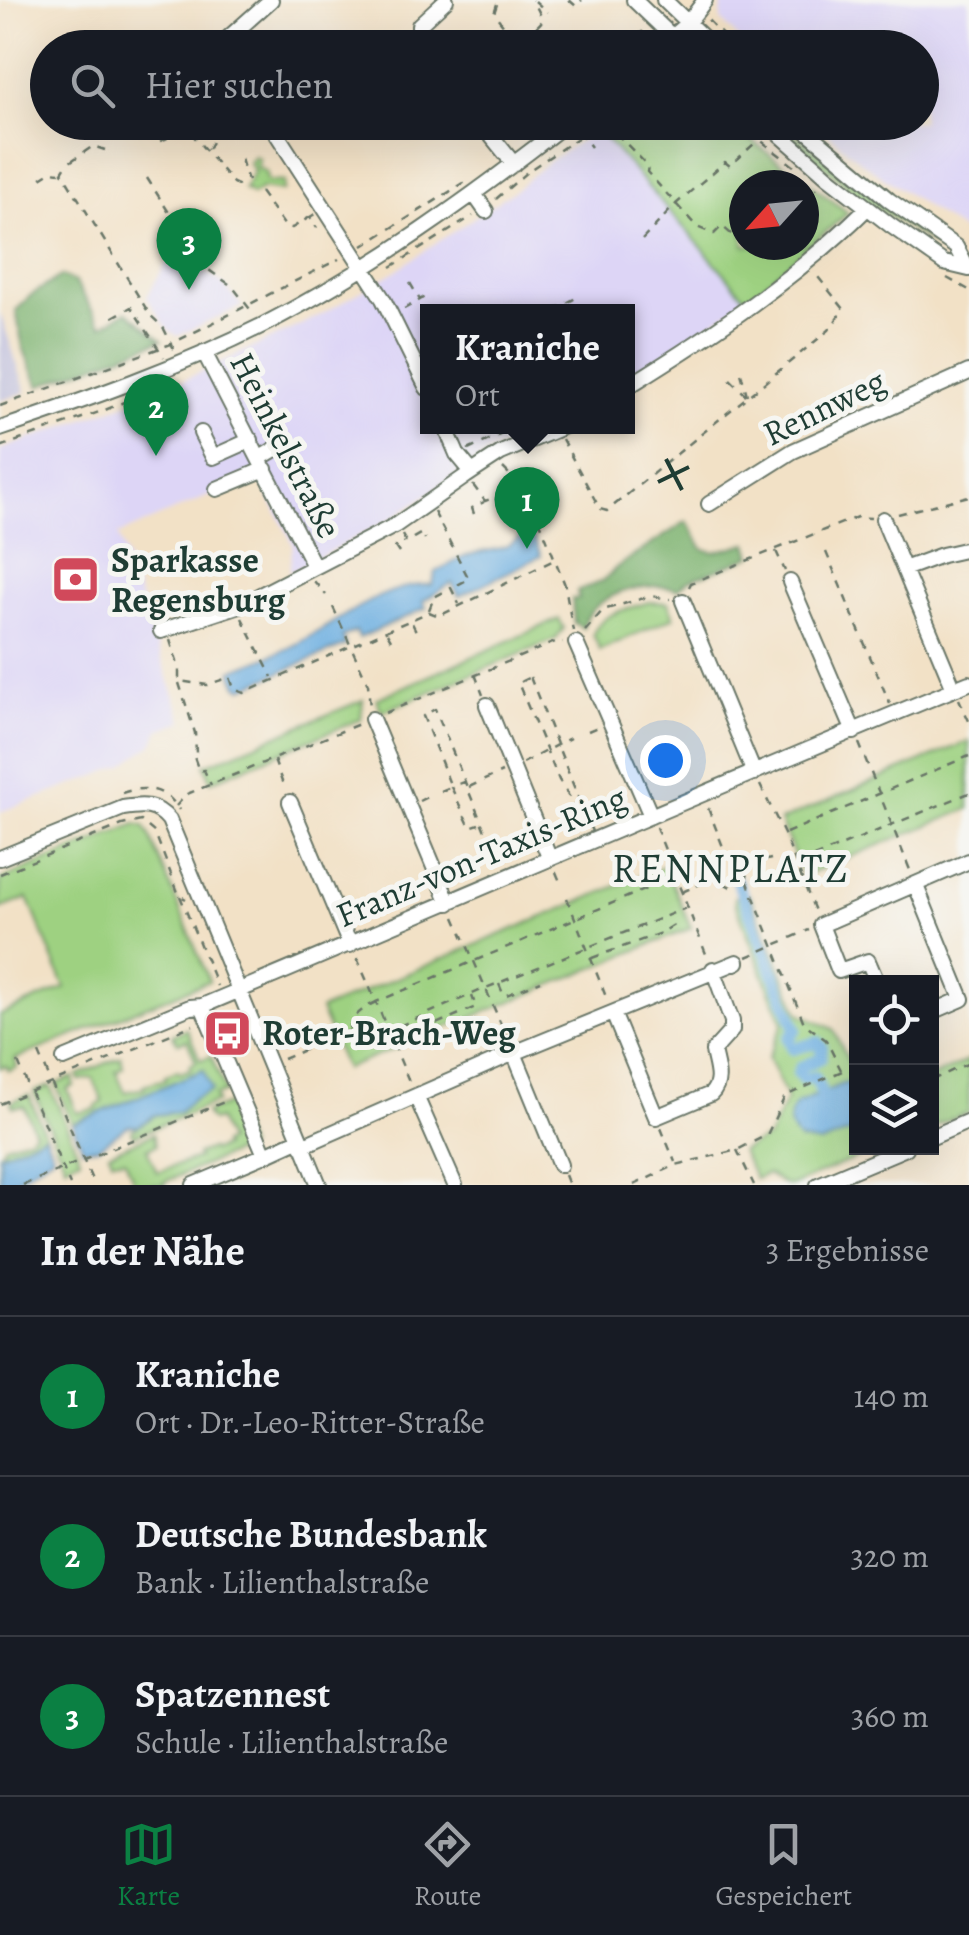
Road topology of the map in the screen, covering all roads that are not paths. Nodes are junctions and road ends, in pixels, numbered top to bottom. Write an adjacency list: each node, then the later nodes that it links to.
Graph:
1 (271, 0): 8 (street)
2 (446, 0): 9 (street)
3 (634, 0): 6 (street)
4 (704, 0): 7 (street)
5 (672, 3): 6 (street); 7 (street)
6 (658, 23): 10 (street); 11 (street)
7 (689, 24): 12 (street); 13 (street)
8 (237, 30)
9 (419, 30)
10 (656, 30)
11 (666, 30)
12 (686, 30)
13 (695, 30)
14 (280, 140): 23 (street)
15 (495, 140): 19 (street)
16 (546, 140): 19 (street)
17 (787, 140): 21 (street)
18 (817, 140): 24 (street)
19 (514, 164): 20 (street)
20 (474, 194): 22 (street); 23 (street)
21 (867, 208): 24 (street); 28 (street)
22 (486, 211)
23 (362, 267): 25 (street); 27 (street)
24 (968, 269)
25 (204, 352): 29 (street); 33 (street, Heinkelstraße)
26 (969, 372): 38 (street, Rennweg)
27 (420, 374)
28 (635, 381)
29 (0, 429)
30 (200, 433): 33 (street)
31 (448, 434): 36 (street)
32 (550, 434): 36 (street)
33 (251, 440): 35 (street, Heinkelstraße)
34 (277, 448): 35 (street)
35 (263, 463): 37 (street); 41 (street, Heinkelstraße)
36 (469, 474): 41 (street)
37 (217, 489)
38 (709, 504)
39 (883, 519): 42 (street)
40 (969, 549): 42 (street)
41 (311, 568): 45 (street)
42 (904, 569): 48 (street)
43 (790, 582): 51 (street)
44 (683, 601): 52 (street)
45 (164, 630)
46 (576, 642): 54 (street)
47 (969, 683): 48 (street, Franz-von-Taxis-Ring)
48 (954, 689): 51 (street, Franz-von-Taxis-Ring)
49 (487, 706): 55 (street)
50 (372, 719): 59 (street)
51 (854, 732): 52 (street, Franz-von-Taxis-Ring)
52 (754, 773): 54 (street, Franz-von-Taxis-Ring)
53 (290, 802): 60 (street)
54 (651, 816): 55 (street, Franz-von-Taxis-Ring)
55 (549, 857): 59 (street, Franz-von-Taxis-Ring)
56 (0, 858): 64 (street)
57 (969, 860): 58 (street)
58 (916, 886): 63 (street); 65 (street)
59 (449, 903): 60 (street, Franz-von-Taxis-Ring)
60 (350, 945): 64 (street, Franz-von-Taxis-Ring)
61 (737, 962): 62 (street)
62 (713, 969): 67 (street); 67 (street)
63 (874, 975)
64 (238, 991): 66 (street); 73 (street)
65 (939, 1009)
66 (205, 1013): 69 (street); 74 (street)
67 (612, 1013): 68 (street)
68 (514, 1053): 70 (street); 76 (street)
69 (64, 1059)
70 (416, 1096): 73 (street); 79 (street)
71 (969, 1121): 72 (street)
72 (939, 1134)
73 (301, 1142): 74 (street); 78 (street)
74 (264, 1155): 77 (street)
75 (889, 1155): 80 (street)
76 (560, 1165)
77 (194, 1185)
78 (319, 1185)
79 (455, 1185)
80 (818, 1185)

